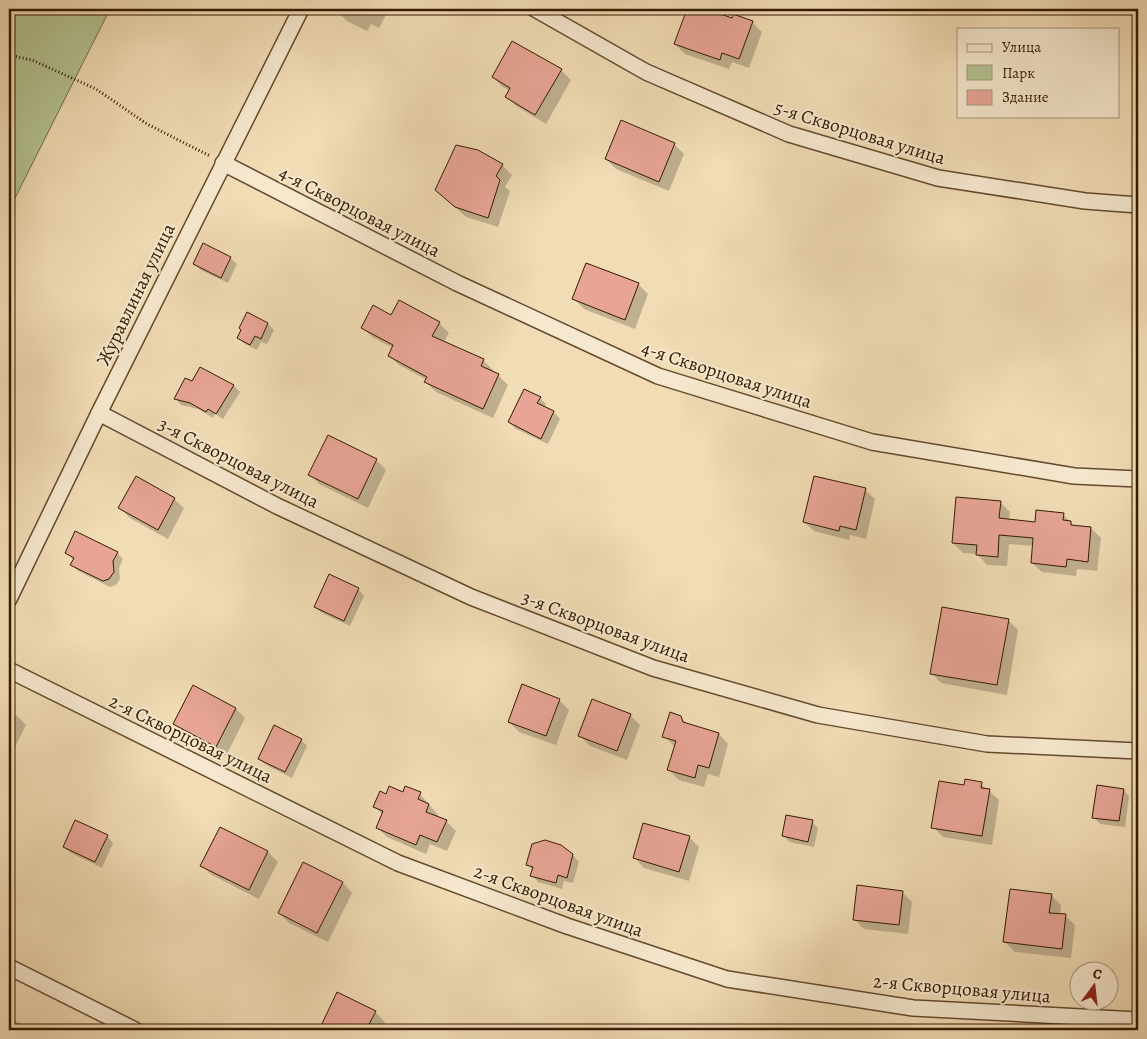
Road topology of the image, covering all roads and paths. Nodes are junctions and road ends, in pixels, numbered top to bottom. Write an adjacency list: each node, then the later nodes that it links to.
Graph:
1 (301, 9): 5 (street, Журавлиная улица)
2 (535, 9): 6 (street, 5-я Скворцовая улица)
3 (11, 55): 4 (path); 5 (path)
4 (9, 61)
5 (223, 163): 7 (street, Журавлиная улица); 8 (street, 4-я Скворцовая улица)
6 (1138, 205)
7 (99, 413): 9 (street, Журавлиная улица); 11 (street, 3-я Скворцовая улица)
8 (1138, 479)
9 (9, 599)
10 (9, 670): 13 (street, 2-я Скворцовая улица)
11 (1138, 751)
12 (9, 967): 14 (street)
13 (1138, 1020)
14 (135, 1030)

